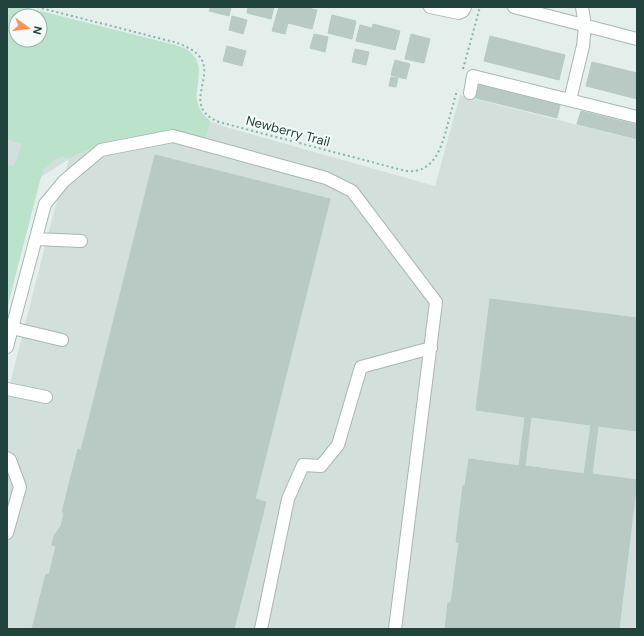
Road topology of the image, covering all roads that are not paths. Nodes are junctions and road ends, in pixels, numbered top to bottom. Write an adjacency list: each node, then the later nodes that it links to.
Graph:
1 (430, 7): 2 (street)
2 (465, 7)
3 (514, 7): 5 (street)
4 (582, 7): 6 (street)
5 (540, 10): 6 (street)
6 (585, 26): 7 (street); 9 (street)
7 (637, 39)
8 (470, 93): 9 (street)
9 (570, 100): 10 (street)
10 (637, 117)
11 (36, 239): 12 (street); 13 (street); 16 (street)
12 (81, 241)
13 (12, 328): 14 (street); 15 (street)
14 (62, 340)
15 (7, 348)
16 (431, 348): 21 (street); 22 (street)
17 (7, 389): 18 (street)
18 (46, 398)
19 (7, 458): 20 (street)
20 (7, 533)
21 (261, 629)
22 (395, 629)

